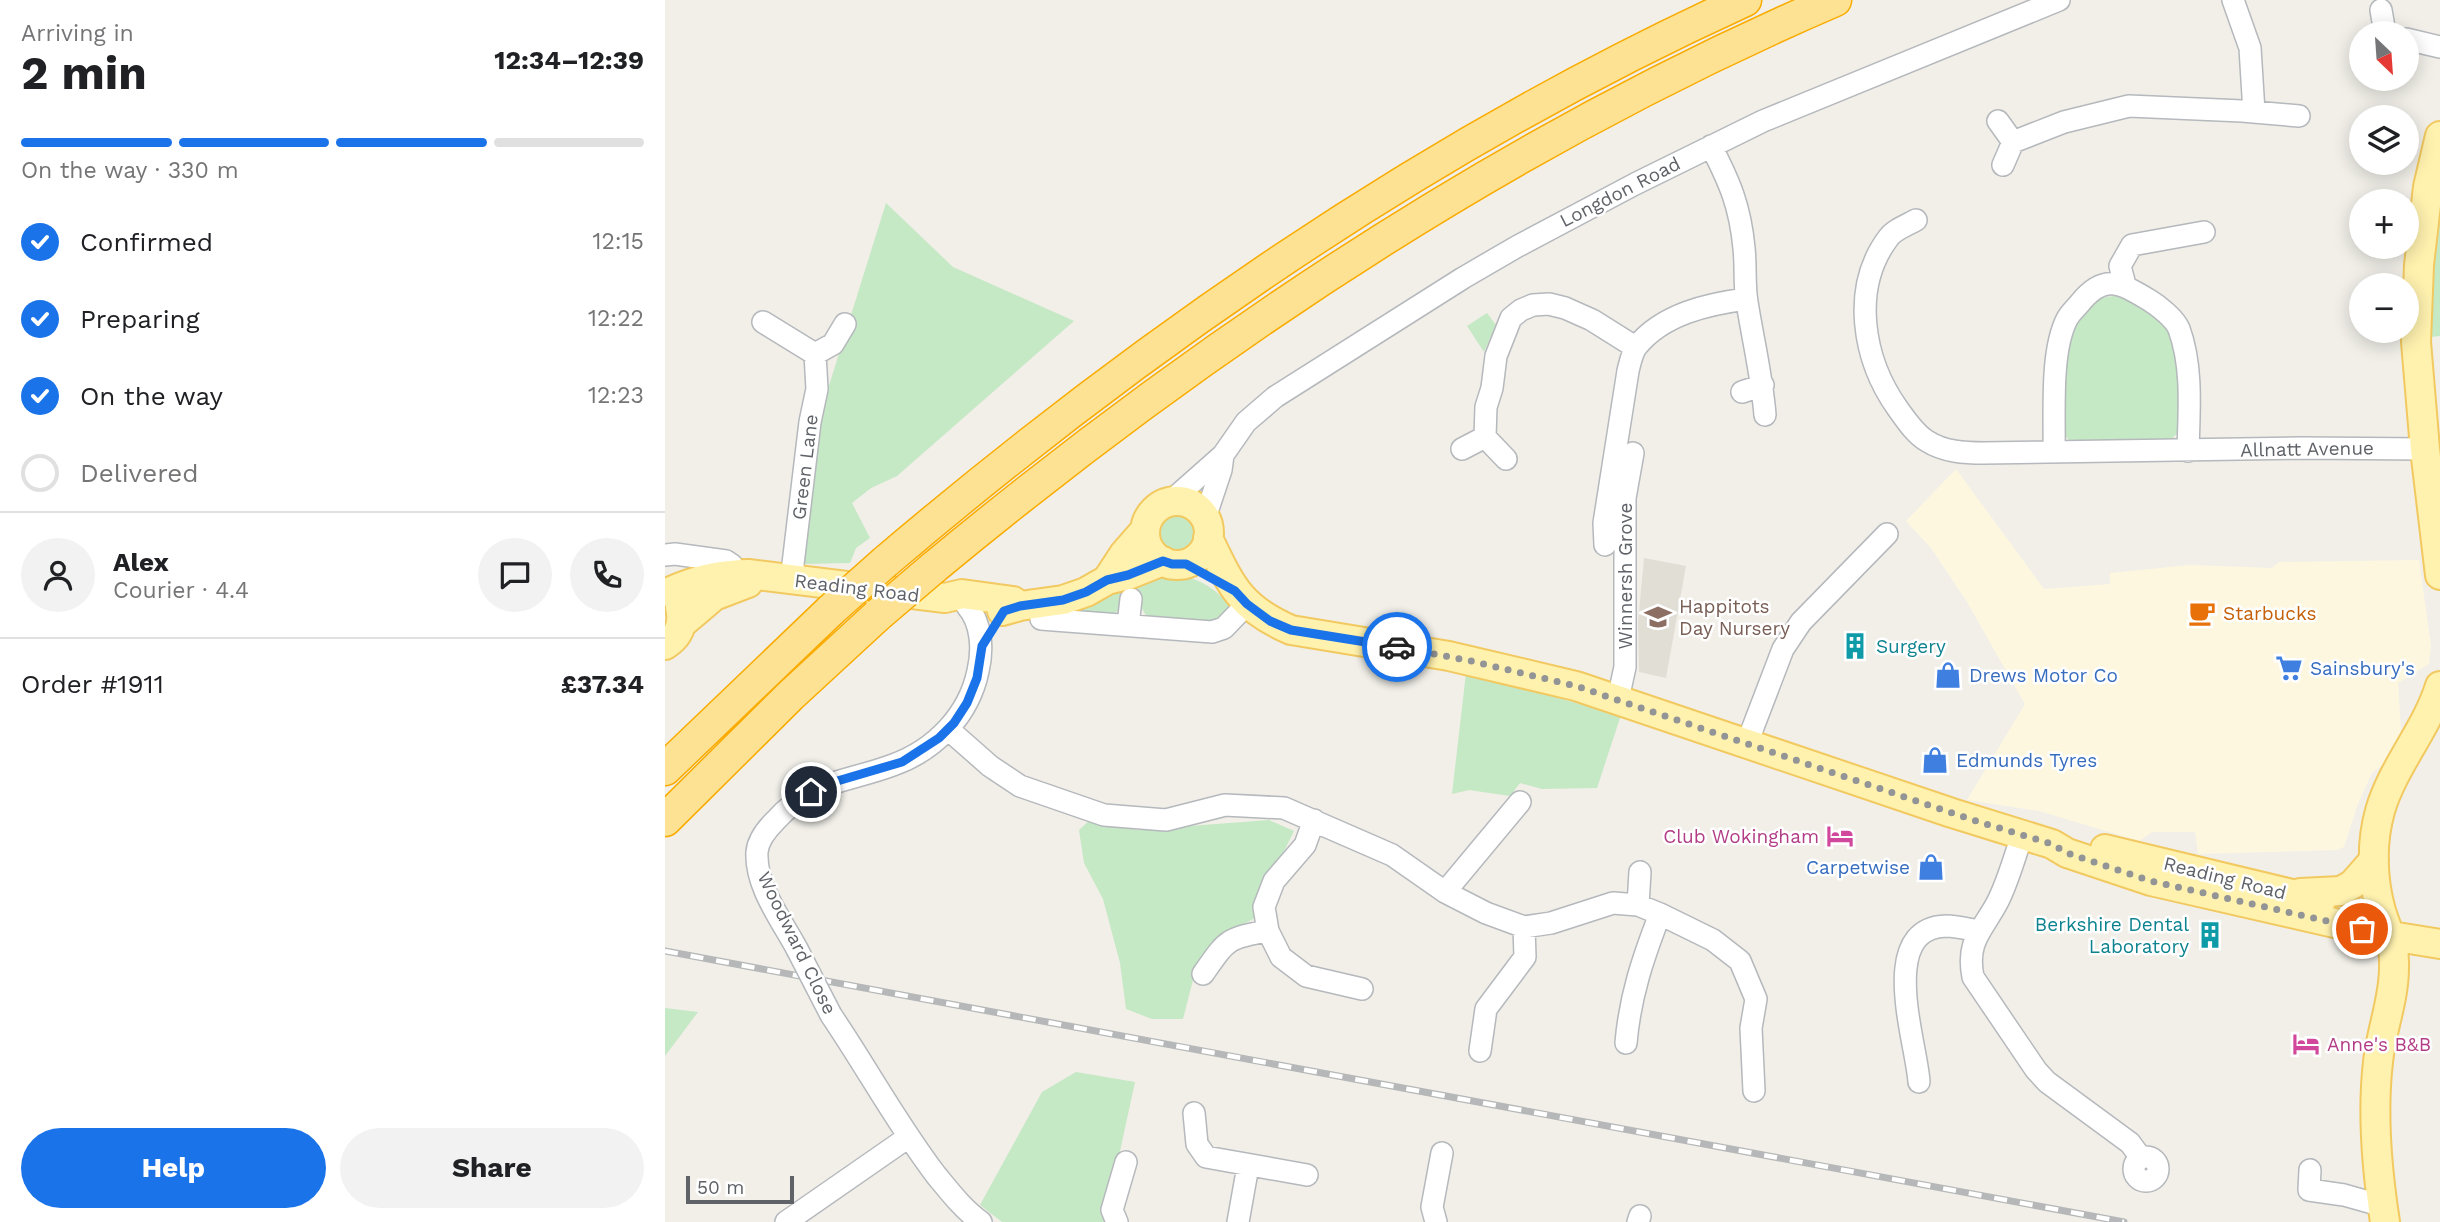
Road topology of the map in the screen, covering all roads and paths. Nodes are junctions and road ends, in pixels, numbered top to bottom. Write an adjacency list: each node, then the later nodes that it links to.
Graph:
1 (1745, 0): 59 (highway, bridge)
2 (1835, 0): 61 (highway, bridge)
3 (2059, 0): 14 (street, Longdon Road)
4 (2233, 0): 9 (street)
5 (2381, 10): 6 (street)
6 (2383, 21)
7 (2419, 42): 8 (street)
8 (2440, 47)
9 (2254, 112): 10 (street); 13 (street)
10 (2299, 116)
11 (1998, 121): 13 (street)
12 (2440, 136): 29 (main road)
13 (2013, 142): 15 (street)
14 (1711, 146): 19 (street); 33 (street, Longdon Road)
15 (2003, 164)
16 (1916, 220): 30 (street, Allnatt Avenue)
17 (2204, 232): 18 (street)
18 (2125, 285): 30 (street); 31 (street)
19 (1746, 299): 22 (street); 24 (street)
20 (763, 322): 23 (street)
21 (845, 324): 23 (street)
22 (1635, 347): 27 (street); 39 (street)
23 (815, 354): 44 (street, Green Lane)
24 (1763, 385): 25 (street); 26 (street)
25 (1742, 392)
26 (1765, 415)
27 (1485, 437): 28 (street); 34 (street)
28 (1462, 449)
29 (2425, 449): 31 (street, Allnatt Avenue); 43 (main road)
30 (2054, 451): 31 (street, Allnatt Avenue)
31 (2188, 451)
32 (1633, 453): 55 (street, Winnersh Grove)
33 (1223, 455): 35 (street, Longdon Road); 36 (street, Longdon Road)
34 (1506, 459)
35 (1171, 501): 36 (main road); 37 (main road)
36 (1207, 528): 41 (main road); 47 (main road, Reading Road)
37 (1145, 530): 41 (main road); 45 (main road, Reading Road)
38 (1887, 534): 57 (street)
39 (1605, 545)
40 (665, 555): 42 (street)
41 (1174, 562): 45 (main road, Reading Road); 47 (main road, Reading Road)
42 (731, 568): 44 (main road, Reading Road); 46 (main road, Reading Road)
43 (2440, 575)
44 (781, 578): 49 (main road, Reading Road); 52 (main road, Reading Road)
45 (1107, 580): 50 (main road, Reading Road)
46 (667, 591): 52 (main road)
47 (1241, 598): 51 (street, Reading Road); 55 (main road, Reading Road)
48 (1131, 599): 51 (street)
49 (956, 602): 50 (main road, Reading Road); 53 (street, Woodward Close)
50 (1022, 612): 51 (street, Reading Road); 53 (street, Woodward Close)
51 (1128, 625)
52 (673, 635)
53 (982, 646): 56 (street, Woodward Close)
54 (2440, 686): 58 (main road)
55 (1618, 699): 57 (main road, Reading Road)
56 (949, 729): 62 (street); 85 (street, Woodward Close, bridge)
57 (1750, 737): 63 (main road, Reading Road)
58 (2411, 746): 65 (main road); 71 (main road)
59 (665, 769)
60 (1520, 802): 67 (street)
61 (665, 820)
62 (1314, 820): 67 (street); 74 (street)
63 (2022, 836): 64 (main road, Reading Road); 75 (street)
64 (2052, 844): 68 (main road, Reading Road); 71 (main road, Reading Road)
65 (2374, 860): 68 (main road); 71 (main road)
66 (1640, 872): 69 (street)
67 (1445, 892): 73 (street)
68 (2291, 894): 71 (main road, Reading Road)
69 (1637, 905): 70 (street); 73 (street)
70 (1660, 914): 80 (street); 83 (street)
71 (2390, 922): 72 (main road, Reading Road); 76 (main road, Reading Road); 78 (main road)
72 (2440, 926)
73 (1524, 927): 81 (street)
74 (1268, 931): 77 (street); 79 (street)
75 (1978, 931): 82 (street); 87 (street)
76 (2440, 946): 78 (main road)
77 (1203, 974)
78 (2393, 985): 92 (main road)
79 (1362, 989)
80 (1626, 1043)
81 (1480, 1051)
82 (1920, 1082)
83 (1753, 1091)
84 (1194, 1113): 89 (street)
85 (907, 1138): 93 (street); 94 (street, Woodward Close)
86 (1442, 1153): 97 (street)
87 (2141, 1158)
88 (1126, 1161): 95 (street)
89 (1248, 1166): 91 (street); 96 (street)
90 (2310, 1170): 92 (street)
91 (1307, 1175)
92 (2384, 1214)
93 (786, 1222)
94 (981, 1222)
95 (1117, 1222)
96 (1238, 1222)
97 (1436, 1222)

